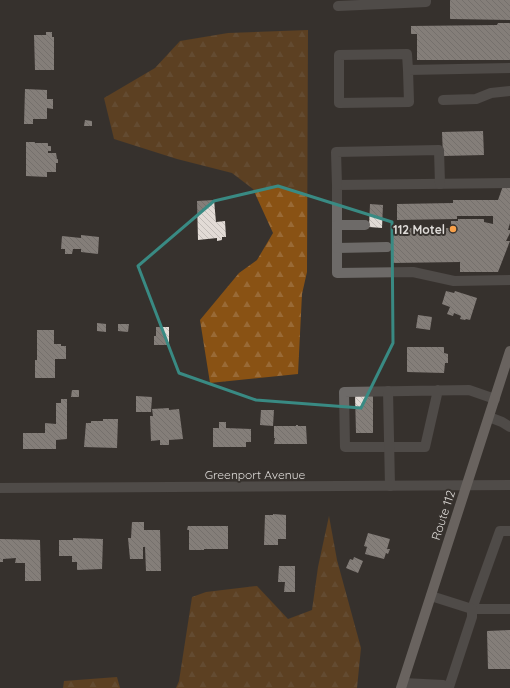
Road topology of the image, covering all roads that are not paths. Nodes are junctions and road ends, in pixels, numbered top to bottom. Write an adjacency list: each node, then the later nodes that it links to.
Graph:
1 (426, 0): 2 (street)
2 (338, 6)
3 (510, 68): 4 (street)
4 (408, 70): 4 (street)
5 (510, 91): 6 (street)
6 (443, 100)
7 (510, 183): 9 (street)
8 (337, 184): 9 (street); 9 (street); 10 (street)
9 (440, 184)
10 (337, 225): 11 (street); 13 (street)
11 (365, 225)
12 (387, 247): 13 (street)
13 (337, 248): 14 (street)
14 (510, 280)
15 (510, 351): 18 (main road, Route 112)
16 (438, 390): 17 (street); 18 (street); 21 (street)
17 (388, 391): 21 (street); 21 (street)
18 (495, 399): 19 (main road, Route 112)
19 (488, 417): 20 (street); 24 (main road, Route 112)
20 (510, 427)
21 (389, 447): 23 (street)
22 (510, 485): 24 (street, Greenport Avenue)
23 (390, 486): 24 (street, Greenport Avenue); 25 (street, Greenport Avenue)
24 (466, 486): 27 (main road, Route 112)
25 (0, 488)
26 (510, 531): 28 (street)
27 (431, 596): 28 (street); 30 (main road, Route 112)
28 (472, 609): 29 (street); 31 (street)
29 (510, 609)
30 (402, 685): 31 (street)
31 (449, 687)

